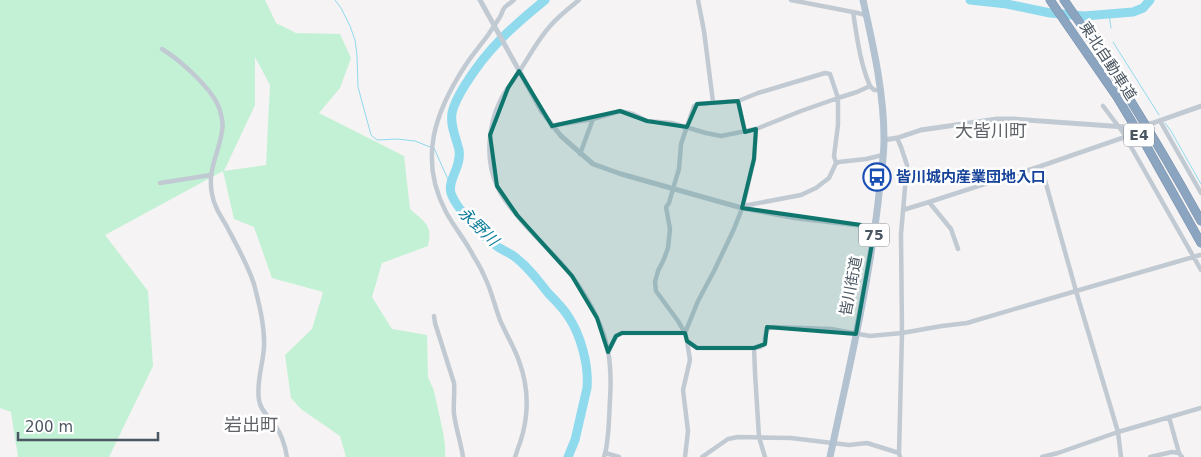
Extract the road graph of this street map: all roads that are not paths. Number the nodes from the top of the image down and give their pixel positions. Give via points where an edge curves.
1 (480, 0) edge
2 (514, 0) edge
3 (579, 0) edge
4 (698, 0) edge
5 (791, 0) edge
6 (863, 0) edge
7 (1050, 0) edge
8 (1064, 0) edge
9 (853, 12) junction
10 (866, 13) junction
11 (495, 28) junction
12 (162, 49) dead end
13 (518, 69) junction
14 (870, 86) junction
15 (880, 90) junction
16 (838, 98) junction
17 (738, 101) junction
18 (713, 102) junction
19 (1103, 106) dead end
20 (1201, 106) edge
21 (593, 119) junction
22 (1160, 121) junction
23 (1153, 123) tunnel mouth
24 (552, 126) junction
25 (687, 127) junction
26 (1119, 127) junction
27 (1125, 127) tunnel mouth
28 (756, 129) junction
29 (744, 132) junction
30 (1125, 137) junction
31 (897, 138) junction
32 (884, 140) junction
33 (580, 154) junction
34 (883, 155) junction
35 (836, 163) junction
36 (1040, 166) junction
37 (211, 175) junction
38 (160, 183) dead end
39 (673, 189) junction
40 (1201, 193) edge
41 (930, 202) junction
42 (742, 207) junction
43 (904, 210) junction
44 (1201, 221) edge
45 (875, 227) junction
46 (1201, 243) edge
47 (958, 249) dead end
48 (1197, 256) junction
49 (1201, 270) edge
50 (1076, 291) junction
51 (434, 316) dead end
52 (685, 333) junction
53 (902, 333) junction
54 (856, 334) junction
55 (687, 341) junction
56 (754, 348) junction
57 (608, 352) junction
58 (1201, 408) edge
59 (1169, 417) junction
60 (1118, 432) junction
61 (759, 437) junction
62 (833, 442) junction
63 (604, 455) edge
64 (899, 455) edge
65 (1180, 455) edge
66 (287, 457) edge
67 (463, 457) edge
68 (515, 457) edge
69 (619, 457) edge
70 (684, 457) edge
71 (702, 457) edge
72 (765, 457) edge
73 (830, 457) edge
74 (1042, 457) edge
75 (1121, 457) edge
76 (1150, 457) edge

1 - 11 street
2 - 11 street via 504,8
3 - 13 street via 550,26
4 - 18 street
5 - 9 street
6 - 10 main road, 皆川街道 / 75
7 - 46 highway, 東北自動車道 / E4 via 1117,97
8 - 44 highway, 東北自動車道 / E4 via 1127,94
9 - 10 street
9 - 14 street via 860,54
10 - 15 main road, 皆川街道 / 75
11 - 13 street
11 - 68 street via 457,78 440,111 432,142 433,171 445,211 488,285 525,382 527,408
12 - 37 street via 195,76 218,105 223,129
13 - 24 street
13 - 57 street via 500,101 492,124 489,147 493,175 516,215 572,276 597,318
14 - 15 street
14 - 16 street
15 - 32 main road, 皆川街道 / 75
16 - 17 street via 830,74 825,73
16 - 28 street
16 - 35 street
17 - 18 street
17 - 29 street
18 - 25 street via 694,106
19 - 26 street
20 - 22 street
21 - 24 street
21 - 25 street via 620,111 647,121
21 - 33 street
22 - 23 street
22 - 40 street
24 - 33 street
25 - 29 street via 721,136
25 - 39 street
26 - 27 street
26 - 30 street
26 - 31 street via 997,119 921,130
28 - 29 street
28 - 42 street via 754,159
30 - 36 street
30 - 48 street
31 - 32 street
31 - 43 street via 907,165
32 - 34 main road, 皆川街道 / 75
33 - 39 street via 593,164
34 - 35 street
34 - 45 main road, 皆川街道 / 75
35 - 42 street via 829,178 801,196
36 - 41 street
36 - 50 street
37 - 38 street
37 - 66 street via 216,208 246,262 254,284 264,345 257,389 259,403 279,431
39 - 42 street
39 - 52 street via 666,207 670,229 668,248 655,282 656,291
41 - 43 street
41 - 47 street via 951,229
42 - 45 street via 796,218
42 - 52 street
43 - 53 street via 901,234
45 - 54 main road, 皆川街道 / 75
48 - 49 street
48 - 50 street
50 - 53 street via 968,323
50 - 60 street
51 - 67 street via 454,382 454,410
52 - 55 street
52 - 57 street via 622,333 616,336
53 - 54 street
53 - 64 street
54 - 56 street via 831,329 773,327 767,329 765,344
54 - 62 main road, 皆川街道 / 75
55 - 56 street via 697,348
55 - 70 street via 690,360 682,390 688,431
56 - 61 street
57 - 63 street via 609,416
58 - 59 street
59 - 60 street
59 - 65 street
60 - 74 street
60 - 75 street
61 - 62 street
61 - 71 street via 728,439
61 - 72 street
62 - 64 street via 849,445 867,443
62 - 73 main road, 皆川街道 / 75
63 - 69 street
65 - 76 street via 1172,452

